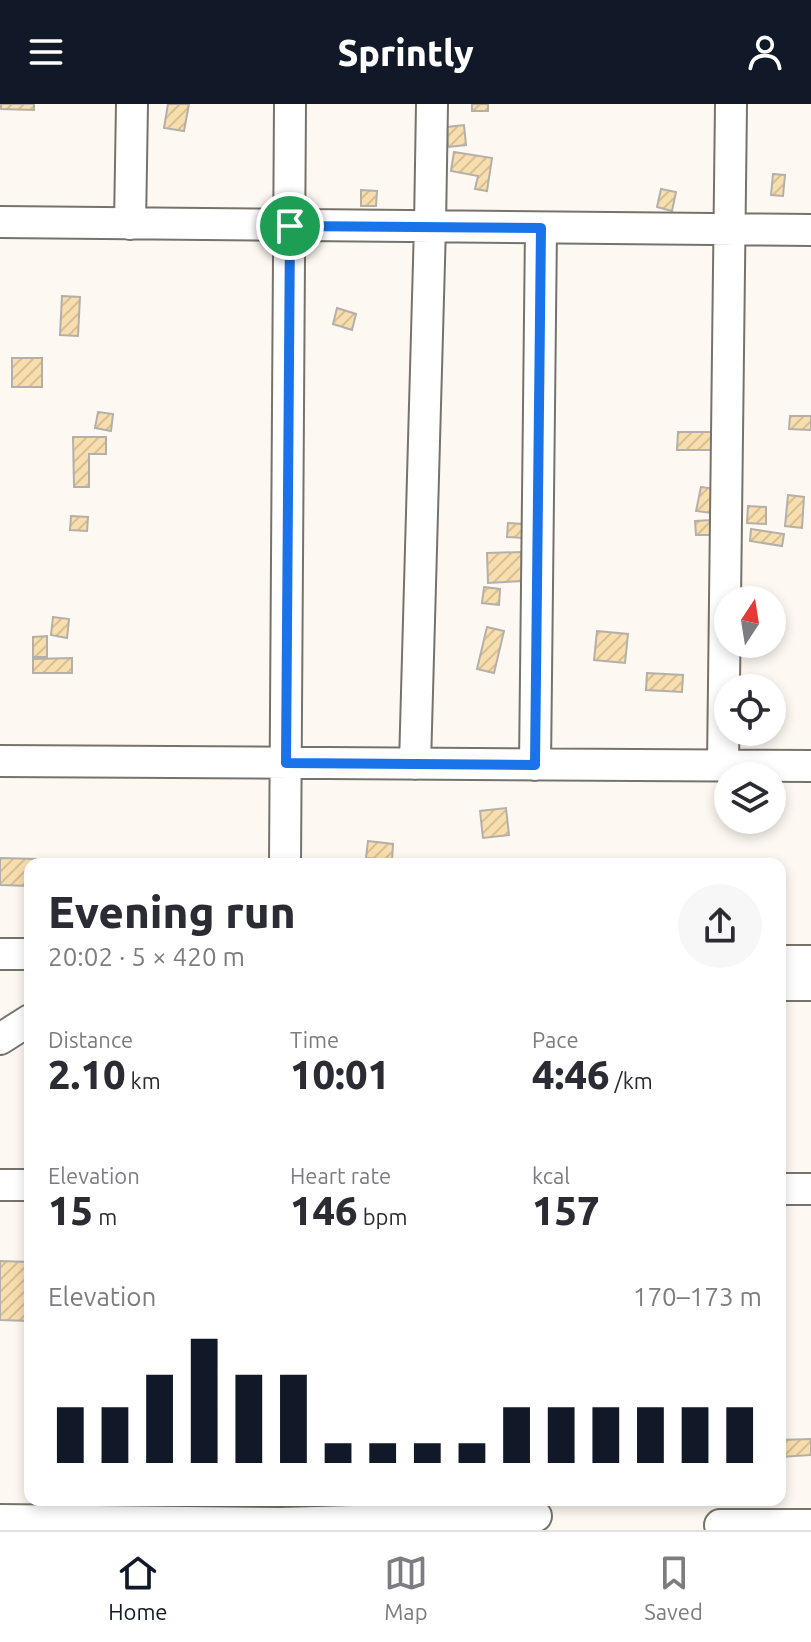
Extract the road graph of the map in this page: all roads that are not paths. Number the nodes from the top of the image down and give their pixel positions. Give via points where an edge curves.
1 (132, 104) edge
2 (290, 104) edge
3 (432, 104) edge
4 (731, 104) edge
5 (0, 222) edge
6 (130, 224) junction
7 (290, 226) junction
8 (430, 226) junction
9 (541, 228) junction
10 (730, 230) junction
11 (811, 230) edge
12 (0, 761) edge
13 (723, 762) edge
14 (286, 763) junction
15 (415, 764) junction
16 (535, 765) junction
17 (714, 766) edge
18 (786, 766) edge
19 (811, 766) edge
20 (285, 858) edge
21 (0, 954) edge
22 (24, 954) edge
23 (786, 961) edge
24 (811, 961) edge
25 (786, 985) edge
26 (811, 985) edge
27 (24, 1024) edge
28 (0, 1039) edge
29 (0, 1185) edge
30 (24, 1185) edge
31 (786, 1189) edge
32 (811, 1189) edge
33 (427, 1509) edge
34 (536, 1515) edge
35 (280, 1518) edge
36 (720, 1518) edge
37 (0, 1520) edge
38 (811, 1525) edge

1 - 6 street
2 - 7 street
3 - 8 street
4 - 10 street
5 - 6 street
6 - 7 street
7 - 8 street
7 - 14 street
8 - 9 street
8 - 15 street
9 - 10 street
9 - 16 street
10 - 11 street
10 - 13 street
12 - 14 street
14 - 15 street
14 - 20 street
15 - 16 street
16 - 17 street
18 - 19 street
21 - 22 street
23 - 24 street
25 - 26 street
27 - 28 street
29 - 30 street
31 - 32 street
33 - 34 street
33 - 35 street
35 - 37 street
36 - 38 street

